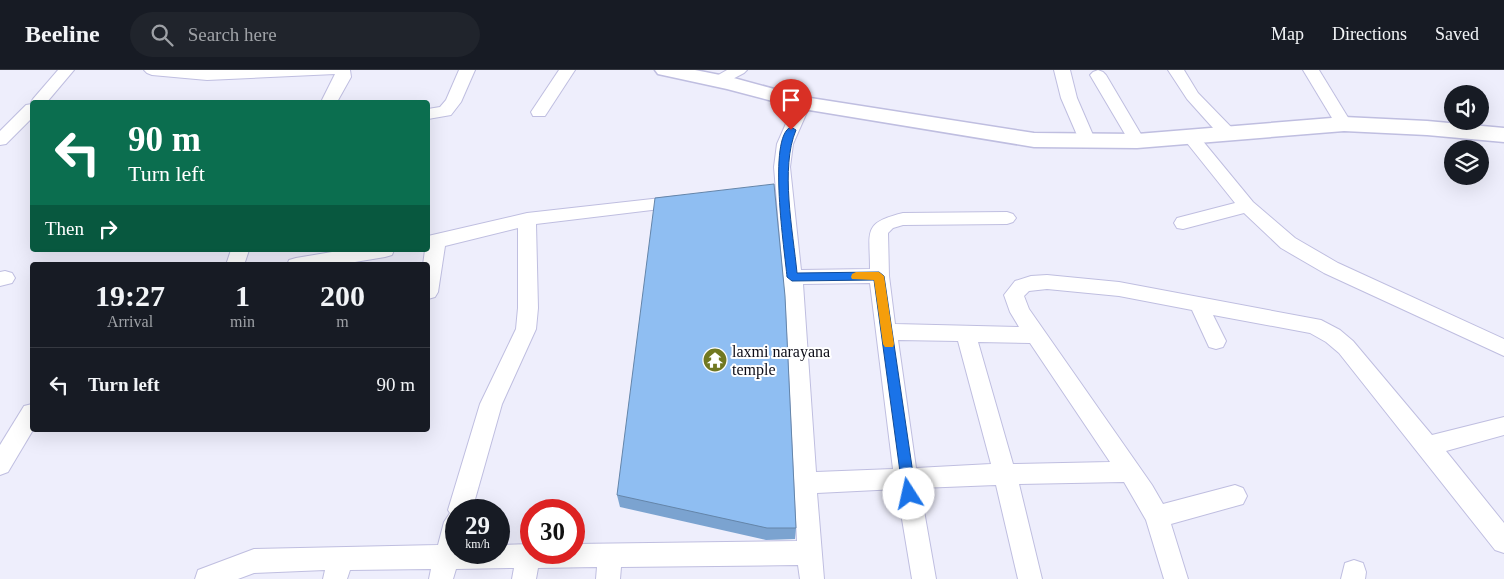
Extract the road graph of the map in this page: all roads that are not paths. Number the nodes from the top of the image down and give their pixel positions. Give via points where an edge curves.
1 (66, 70) edge
2 (152, 70) edge
3 (334, 70) edge
4 (342, 70) edge
5 (468, 70) edge
6 (567, 70) edge
7 (665, 70) edge
8 (1062, 70) edge
9 (1176, 70) edge
10 (1311, 70) edge
11 (1098, 75) dead end
12 (729, 78) edge
13 (41, 100) edge
14 (330, 100) edge
15 (799, 101) junction
16 (30, 111) edge
17 (539, 112) dead end
18 (430, 114) edge
19 (1344, 124) junction
20 (1228, 134) junction
21 (1504, 135) edge
22 (1191, 138) junction
23 (0, 140) edge
24 (1138, 141) junction
25 (1088, 142) junction
26 (694, 200) edge
27 (1247, 206) junction
28 (1006, 218) dead end
29 (528, 220) junction
30 (1183, 223) dead end
31 (432, 242) edge
32 (376, 252) edge
33 (330, 262) edge
34 (430, 267) edge
35 (879, 276) junction
36 (792, 277) junction
37 (1198, 303) junction
38 (887, 332) junction
39 (966, 334) junction
40 (1035, 335) junction
41 (1216, 341) dead end
42 (1504, 348) edge
43 (30, 416) edge
44 (1504, 426) edge
45 (1428, 446) junction
46 (0, 465) edge
47 (1129, 472) junction
48 (1005, 474) junction
49 (906, 477) junction
50 (805, 483) junction
51 (1235, 496) dead end
52 (463, 499) edge
53 (1157, 517) junction
54 (1504, 542) edge
55 (810, 553) junction
56 (610, 555) junction
57 (444, 568) edge
58 (526, 568) edge
59 (338, 569) edge
60 (229, 574) edge
61 (207, 579) edge
62 (608, 579) edge
63 (812, 579) edge
64 (924, 579) edge
65 (1030, 579) edge
66 (1176, 579) edge

1 - 13 street
2 - 3 street via 215,75
4 - 14 street via 343,78
5 - 18 street via 445,112
6 - 17 street
7 - 12 street
8 - 25 street via 1069,98
9 - 20 street via 1183,84
10 - 19 street
11 - 24 street
12 - 15 street
15 - 25 street via 1034,140
15 - 36 street via 773,191
16 - 23 street
19 - 20 street
19 - 21 street
20 - 22 street
22 - 24 street
22 - 27 street
24 - 25 street
26 - 29 street
27 - 30 street
27 - 42 street via 1288,244 1309,257
28 - 35 street via 903,219 887,223 879,231
29 - 31 street
29 - 52 street via 526,329 491,404
31 - 34 street
32 - 33 street
35 - 36 street
35 - 38 street
36 - 50 street
37 - 40 street via 1119,289 1031,283 1022,286 1014,295 1020,312
37 - 41 street
37 - 45 street via 1314,326 1333,336 1346,347
38 - 39 street
38 - 49 street
39 - 40 street
39 - 48 street
40 - 47 street
43 - 46 street
44 - 45 street
45 - 54 street
47 - 48 street
47 - 53 street
48 - 49 street
48 - 65 street
49 - 50 street
49 - 64 street
50 - 55 street
51 - 53 street
53 - 66 street
55 - 56 street
55 - 63 street
56 - 58 street
56 - 62 street
57 - 58 street
57 - 59 street
59 - 60 street via 280,558 254,562
60 - 61 street

